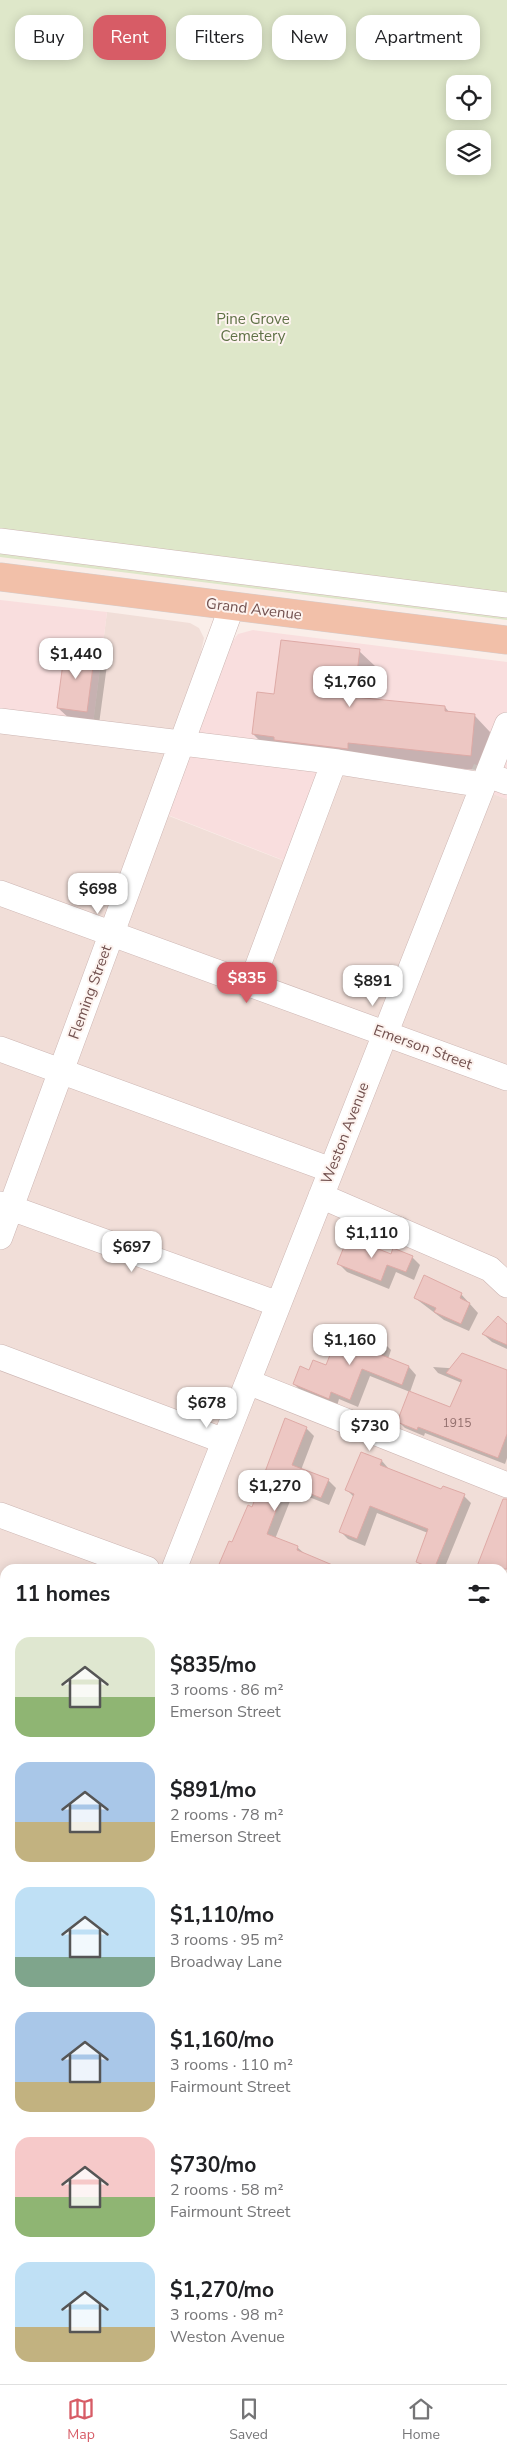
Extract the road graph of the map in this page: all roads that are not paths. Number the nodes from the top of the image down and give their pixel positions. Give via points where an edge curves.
1 (0, 541) edge
2 (0, 577) edge
3 (507, 605) edge
4 (232, 606) junction
5 (507, 640) edge
6 (0, 721) edge
7 (507, 725) edge
8 (183, 743) junction
9 (334, 762) junction
10 (493, 781) edge
11 (0, 893) edge
12 (112, 934) junction
13 (251, 984) junction
14 (385, 1033) junction
15 (0, 1049) edge
16 (61, 1071) junction
17 (507, 1078) edge
18 (331, 1170) junction
19 (320, 1196) junction
20 (5, 1206) edge
21 (0, 1237) edge
22 (507, 1285) edge
23 (278, 1304) junction
24 (0, 1357) edge
25 (248, 1382) junction
26 (224, 1441) junction
27 (507, 1485) edge
28 (0, 1515) edge
29 (133, 1564) edge
30 (176, 1564) edge

1 - 3 street
2 - 4 main road, Grand Avenue
4 - 5 main road, Grand Avenue
4 - 8 street, Fleming Street
6 - 8 street
7 - 10 street, Weston Avenue
8 - 9 street
8 - 12 street, Fleming Street
9 - 10 street
9 - 13 street
10 - 14 street, Weston Avenue
11 - 12 street, Emerson Street
12 - 13 street, Emerson Street
12 - 16 street, Fleming Street
13 - 14 street, Emerson Street
14 - 17 street, Emerson Street
14 - 18 street, Weston Avenue
15 - 16 street
16 - 18 street
16 - 20 street, Fleming Street
18 - 19 street, Weston Avenue
19 - 22 street via 490,1269
19 - 23 street, Weston Avenue
20 - 21 street, Fleming Street
20 - 23 street
23 - 25 street, Weston Avenue
24 - 26 street
25 - 26 street, Weston Avenue
25 - 27 street
26 - 30 street, Weston Avenue
28 - 29 street

